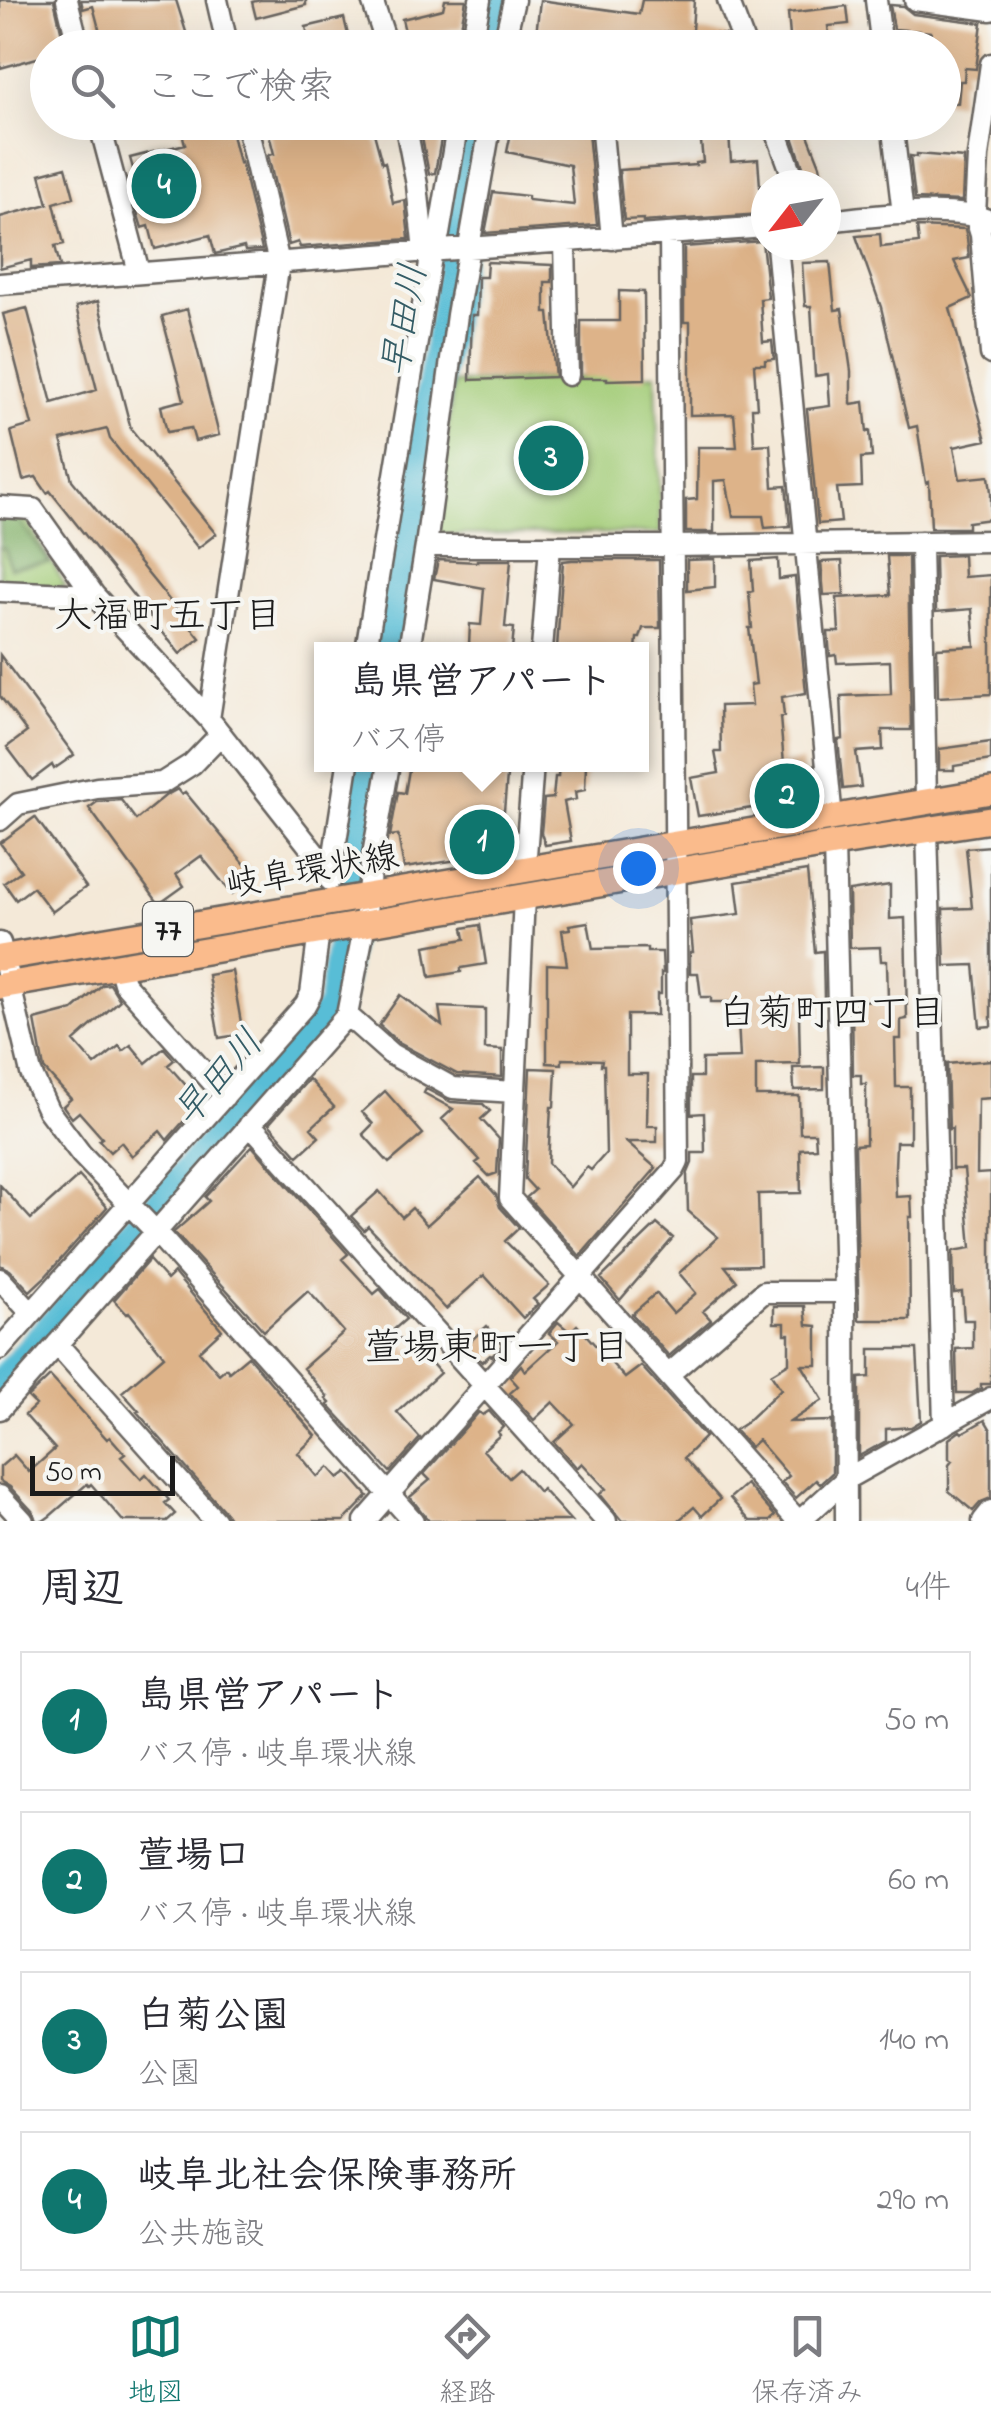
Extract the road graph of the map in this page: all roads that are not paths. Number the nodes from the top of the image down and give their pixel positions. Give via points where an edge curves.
1 (66, 0) edge
2 (217, 0) edge
3 (372, 0) edge
4 (480, 0) edge
5 (514, 0) edge
6 (728, 0) edge
7 (876, 0) edge
8 (916, 0) edge
9 (991, 10) edge
10 (74, 30) edge
11 (224, 30) edge
12 (382, 30) edge
13 (474, 30) edge
14 (507, 30) edge
15 (739, 30) edge
16 (880, 30) edge
17 (991, 64) edge
18 (104, 140) edge
19 (250, 140) edge
20 (409, 140) edge
21 (455, 140) edge
22 (485, 140) edge
23 (602, 140) edge
24 (780, 140) edge
25 (894, 140) edge
26 (791, 170) edge
27 (903, 214) junction
28 (983, 218) edge
29 (841, 220) edge
30 (751, 228) edge
31 (670, 234) junction
32 (612, 239) junction
33 (565, 242) junction
34 (447, 250) junction
35 (778, 260) edge
36 (279, 262) junction
37 (139, 272) junction
38 (0, 284) edge
39 (991, 354) edge
40 (568, 375) dead end
41 (0, 508) edge
42 (991, 541) edge
43 (921, 542) junction
44 (806, 545) junction
45 (426, 546) junction
46 (550, 546) junction
47 (673, 546) junction
48 (0, 592) edge
49 (94, 595) junction
50 (368, 642) edge
51 (409, 642) edge
52 (543, 642) edge
53 (215, 727) junction
54 (347, 772) edge
55 (387, 772) edge
56 (532, 772) edge
57 (991, 792) edge
58 (926, 802) junction
59 (0, 820) edge
60 (991, 820) edge
61 (927, 830) junction
62 (833, 832) junction
63 (676, 845) junction
64 (526, 868) junction
65 (676, 872) junction
66 (331, 874) junction
67 (365, 895) junction
68 (524, 897) junction
69 (329, 901) junction
70 (361, 924) junction
71 (323, 930) junction
72 (1, 953) edge
73 (119, 966) junction
74 (6, 985) edge
75 (346, 1015) junction
76 (514, 1092) junction
77 (224, 1096) junction
78 (250, 1124) junction
79 (131, 1207) junction
80 (153, 1229) junction
81 (580, 1276) junction
82 (0, 1278) edge
83 (844, 1292) junction
84 (31, 1313) junction
85 (57, 1344) junction
86 (0, 1349) edge
87 (668, 1375) junction
88 (484, 1387) junction
89 (991, 1398) edge
90 (0, 1410) edge
91 (944, 1424) junction
92 (846, 1479) junction
93 (389, 1494) junction
94 (0, 1496) edge
95 (991, 1511) edge
96 (22, 1521) edge
97 (215, 1521) edge
98 (365, 1521) edge
99 (413, 1521) edge
100 (606, 1521) edge
101 (799, 1521) edge
102 (846, 1521) edge
103 (983, 1521) edge

1 - 10 street
2 - 11 street
3 - 12 street
4 - 13 street
5 - 14 street
6 - 15 street
7 - 16 street
8 - 9 street
17 - 28 street via 978,156
18 - 37 street
19 - 36 street
20 - 34 street via 417,185
21 - 34 street via 439,234
22 - 34 street
23 - 32 street
24 - 26 street
25 - 27 street
27 - 28 street
27 - 29 street
28 - 39 street
30 - 31 street
31 - 32 street
31 - 47 street
32 - 33 street
33 - 34 street
33 - 40 street
34 - 36 street
34 - 45 street
34 - 50 street
35 - 44 street
36 - 37 street
36 - 53 street
37 - 38 street
41 - 49 street via 34,508
42 - 43 street
43 - 44 street
43 - 58 street
44 - 47 street
44 - 62 street
45 - 46 street
45 - 51 street
46 - 47 street
46 - 52 street
47 - 63 street
48 - 49 street
49 - 53 street
53 - 59 street via 192,764 162,783 18,804
53 - 66 street
54 - 66 street
55 - 67 street
56 - 64 street
57 - 58 main road, 岐阜環状線 / 77
58 - 62 main road, 岐阜環状線 / 77
60 - 61 main road, 岐阜環状線 / 77
61 - 62 main road, 岐阜環状線 / 77
61 - 91 street
62 - 63 main road, 岐阜環状線 / 77
62 - 65 main road, 岐阜環状線 / 77
62 - 83 street
63 - 64 main road, 岐阜環状線 / 77
63 - 65 street
64 - 67 main road, 岐阜環状線 / 77
65 - 68 main road, 岐阜環状線 / 77
65 - 81 street via 678,1162
66 - 69 street
67 - 69 main road, 岐阜環状線 / 77
67 - 70 street
68 - 70 main road, 岐阜環状線 / 77
68 - 76 street
69 - 72 main road, 岐阜環状線 / 77
70 - 71 main road, 岐阜環状線 / 77
70 - 75 street
71 - 73 main road, 岐阜環状線 / 77
71 - 77 street via 305,1005
72 - 74 street
73 - 74 main road, 岐阜環状線 / 77
73 - 77 street via 124,983
74 - 79 street via 48,1110
75 - 76 street via 391,1054 453,1088
75 - 78 street
76 - 81 street via 510,1198
77 - 79 street
78 - 80 street
78 - 88 street
79 - 80 street
79 - 84 street
80 - 85 street
80 - 93 street
81 - 87 street
81 - 88 street
82 - 84 street
83 - 87 street via 764,1292
83 - 92 street
84 - 86 street
85 - 90 street
85 - 97 street
87 - 101 street
88 - 93 street
88 - 100 street
89 - 91 street
91 - 92 street
92 - 101 street
92 - 102 street
93 - 98 street
93 - 99 street
94 - 96 street
95 - 103 street

